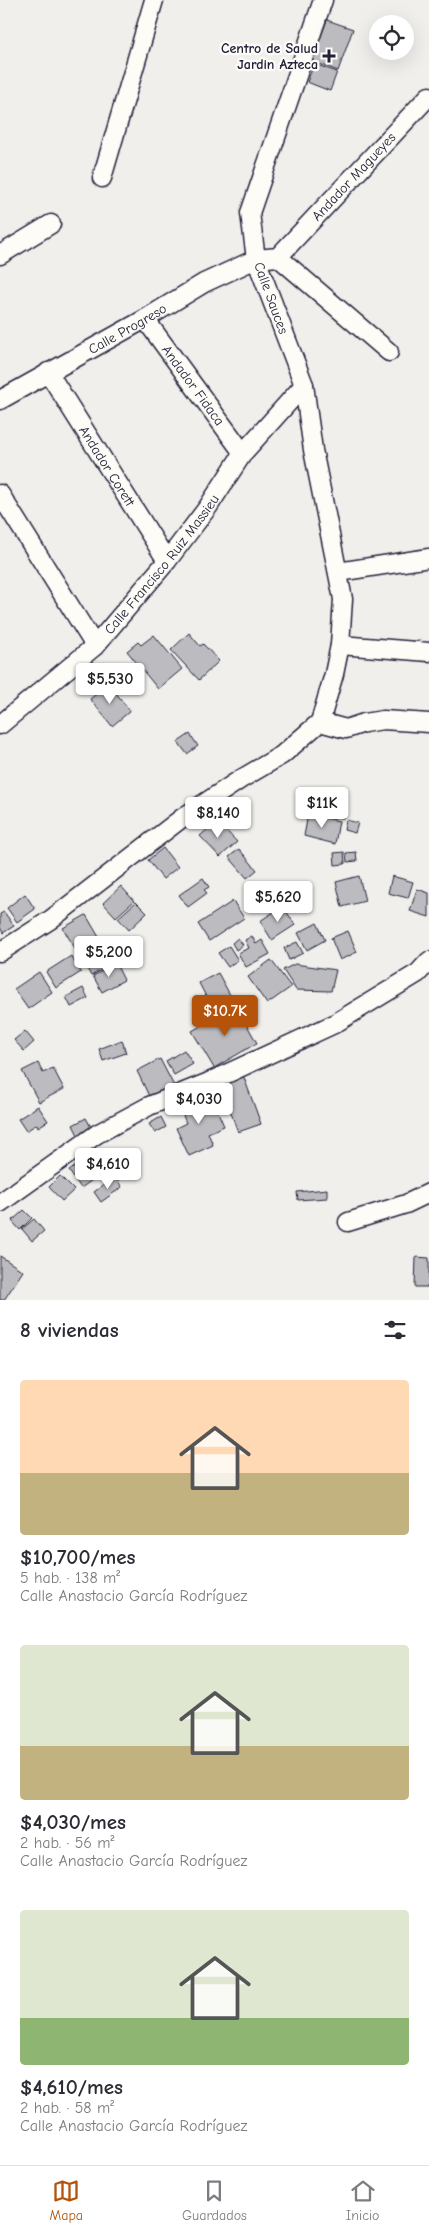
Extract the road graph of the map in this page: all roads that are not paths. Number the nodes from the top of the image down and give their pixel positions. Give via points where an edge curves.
1 (154, 0) edge
2 (323, 0) edge
3 (429, 96) edge
4 (102, 178) dead end
5 (51, 224) dead end
6 (0, 255) edge
7 (278, 257) junction
8 (256, 259) junction
9 (145, 319) junction
10 (389, 352) dead end
11 (48, 372) junction
12 (304, 385) junction
13 (0, 400) edge
14 (243, 453) junction
15 (0, 494) edge
16 (429, 558) edge
17 (167, 561) junction
18 (338, 572) junction
19 (340, 645) junction
20 (95, 646) junction
21 (429, 652) edge
22 (320, 722) junction
23 (429, 723) edge
24 (0, 725) edge
25 (0, 952) edge
26 (429, 961) edge
27 (429, 1193) edge
28 (0, 1203) edge
29 (348, 1222) dead end

1 - 4 street
2 - 8 street, Calle Sauces via 250,213
3 - 7 street, Andador Magueyes
5 - 6 street
7 - 8 street
7 - 10 street
8 - 9 street, Calle Progreso via 204,284
8 - 12 street, Calle Sauces
9 - 11 street, Calle Progreso
9 - 14 street, Andador Fidaca
11 - 13 street, Calle Progreso
11 - 17 street, Andador Corett
12 - 14 street, Calle Francisco Ruiz Massieu
12 - 18 street, Calle Sauces via 313,450
14 - 17 street, Calle Francisco Ruiz Massieu
15 - 20 street
16 - 18 street
17 - 20 street, Calle Francisco Ruiz Massieu
18 - 19 street, Calle Sauces via 343,599
19 - 21 street
19 - 22 street, Calle Sauces
20 - 24 street, Calle Francisco Ruiz Massieu
22 - 23 street via 346,729 383,720
22 - 25 street via 282,755 182,818 50,920
26 - 28 street via 418,973 334,1024 149,1106 97,1134
27 - 29 street via 406,1204

